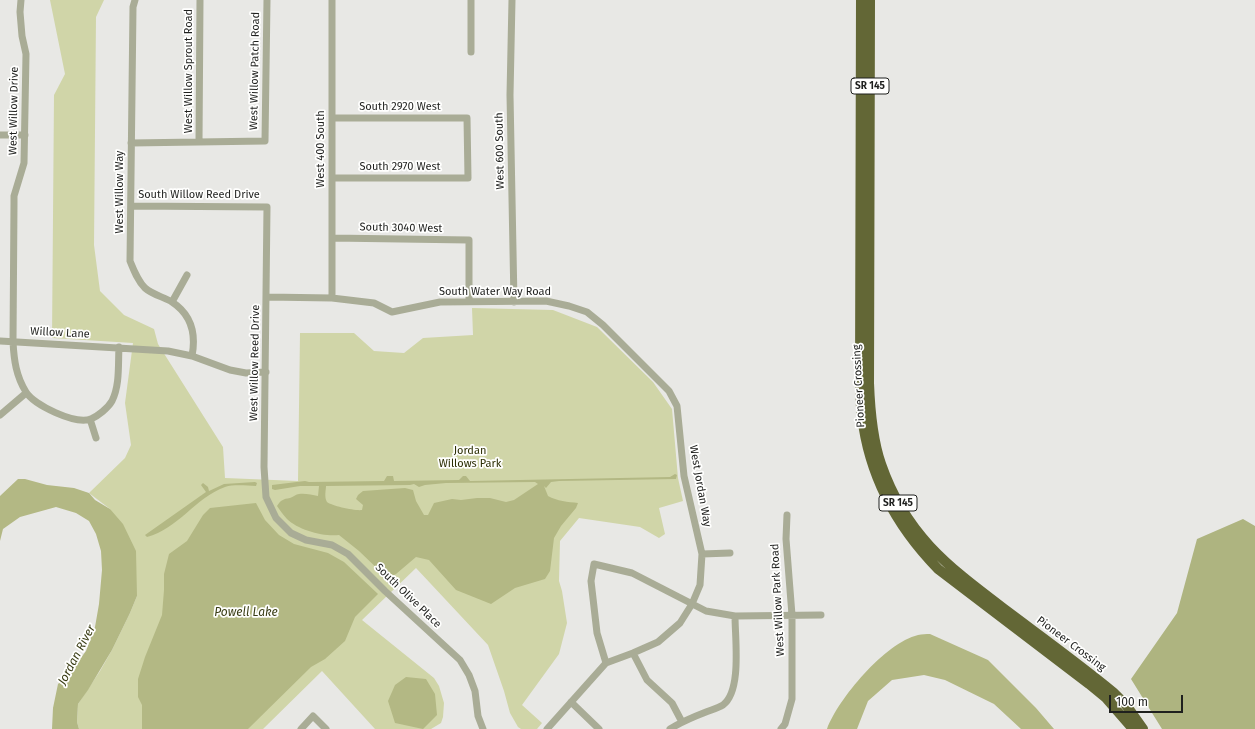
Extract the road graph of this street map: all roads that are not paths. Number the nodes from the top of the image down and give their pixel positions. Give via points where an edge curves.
1 (22, 0) edge
2 (134, 0) edge
3 (200, 0) edge
4 (267, 0) edge
5 (332, 0) edge
6 (472, 0) edge
7 (512, 0) edge
8 (861, 0) edge
9 (870, 0) edge
10 (472, 52) dead end
11 (332, 118) junction
12 (0, 135) edge
13 (25, 135) junction
14 (199, 142) junction
15 (131, 143) junction
16 (332, 178) junction
17 (468, 178) joint
18 (131, 206) junction
19 (268, 207) joint
20 (332, 238) junction
21 (187, 275) dead end
22 (267, 297) junction
23 (332, 298) junction
24 (469, 301) junction
25 (172, 302) junction
26 (514, 302) junction
27 (0, 341) edge
28 (13, 342) junction
29 (119, 347) junction
30 (192, 356) junction
31 (266, 372) junction
32 (669, 391) joint
33 (26, 393) junction
34 (0, 415) edge
35 (90, 419) junction
36 (96, 438) dead end
37 (787, 515) dead end
38 (276, 518) joint
39 (730, 553) dead end
40 (702, 554) junction
41 (692, 604) junction
42 (792, 615) junction
43 (822, 615) dead end
44 (735, 616) junction
45 (633, 653) junction
46 (606, 663) junction
47 (571, 702) junction
48 (682, 722) junction
49 (481, 728) edge
50 (301, 729) edge
51 (326, 729) edge
52 (547, 729) edge
53 (599, 729) edge
54 (670, 729) edge
55 (781, 729) edge
56 (1133, 729) edge
57 (1143, 729) edge

1 - 13 street, West Willow Drive via 20,12 26,54
2 - 15 street, West Willow Way
3 - 14 street, West Willow Sprout Road
4 - 14 street, West Willow Patch Road via 265,141
5 - 11 street, West 400 South
6 - 10 street
7 - 26 street, West 600 South via 510,95
8 - 56 highway, Pioneer Crossing / SR 145 via 861,409 872,465 897,518 922,552 938,568 1106,698
9 - 57 highway, Pioneer Crossing / SR 145 via 869,383 870,414 883,470 899,504 929,546 960,575 1113,692
11 - 16 street, West 400 South
11 - 17 street, South 2920 West via 467,118
12 - 13 street
13 - 28 street, West Willow Drive via 24,163 14,196
14 - 15 street
15 - 18 street, West Willow Way
16 - 17 street, South 2970 West
16 - 20 street, West 400 South
18 - 19 street, South Willow Reed Drive
18 - 25 street, West Willow Way via 130,262 135,274 146,288
19 - 22 street, West Willow Reed Drive
20 - 23 street, West 400 South
20 - 24 street, South 3040 West via 469,240
21 - 25 street
22 - 23 street, South Water Way Road
22 - 31 street, West Willow Reed Drive
23 - 24 street, South Water Way Road via 374,303 392,312 440,302
24 - 26 street, South Water Way Road
25 - 30 street, West Willow Way via 184,312 190,323 194,342
26 - 32 street, South Water Way Road via 546,301 587,312
27 - 28 street, Willow Lane
28 - 29 street, Willow Lane
28 - 33 street, West Willow Drive via 18,376
29 - 30 street, Willow Lane via 168,351
29 - 35 street via 118,383 111,402
30 - 31 street, Willow Lane via 230,370
31 - 38 street, West Willow Reed Drive via 266,497
32 - 40 street, West Jordan Way via 677,406 684,476
33 - 34 street
33 - 35 street via 47,409 71,418
35 - 36 street
37 - 42 street, West Willow Park Road via 786,539
38 - 49 street, South Olive Place via 291,532 306,540 332,545 348,554 460,660 475,691
39 - 40 street
40 - 41 street, West Jordan Way via 700,586
41 - 44 street via 706,611
41 - 45 street via 680,623 658,642
41 - 46 street via 632,573 594,564 591,581 597,633
42 - 43 street
42 - 44 street
42 - 55 street, West Willow Park Road via 792,699 785,724
44 - 48 street via 732,694 722,705
45 - 46 street
45 - 48 street via 647,680 672,703
46 - 47 street
47 - 52 street
47 - 53 street
48 - 54 street
50 - 51 street via 313,716

